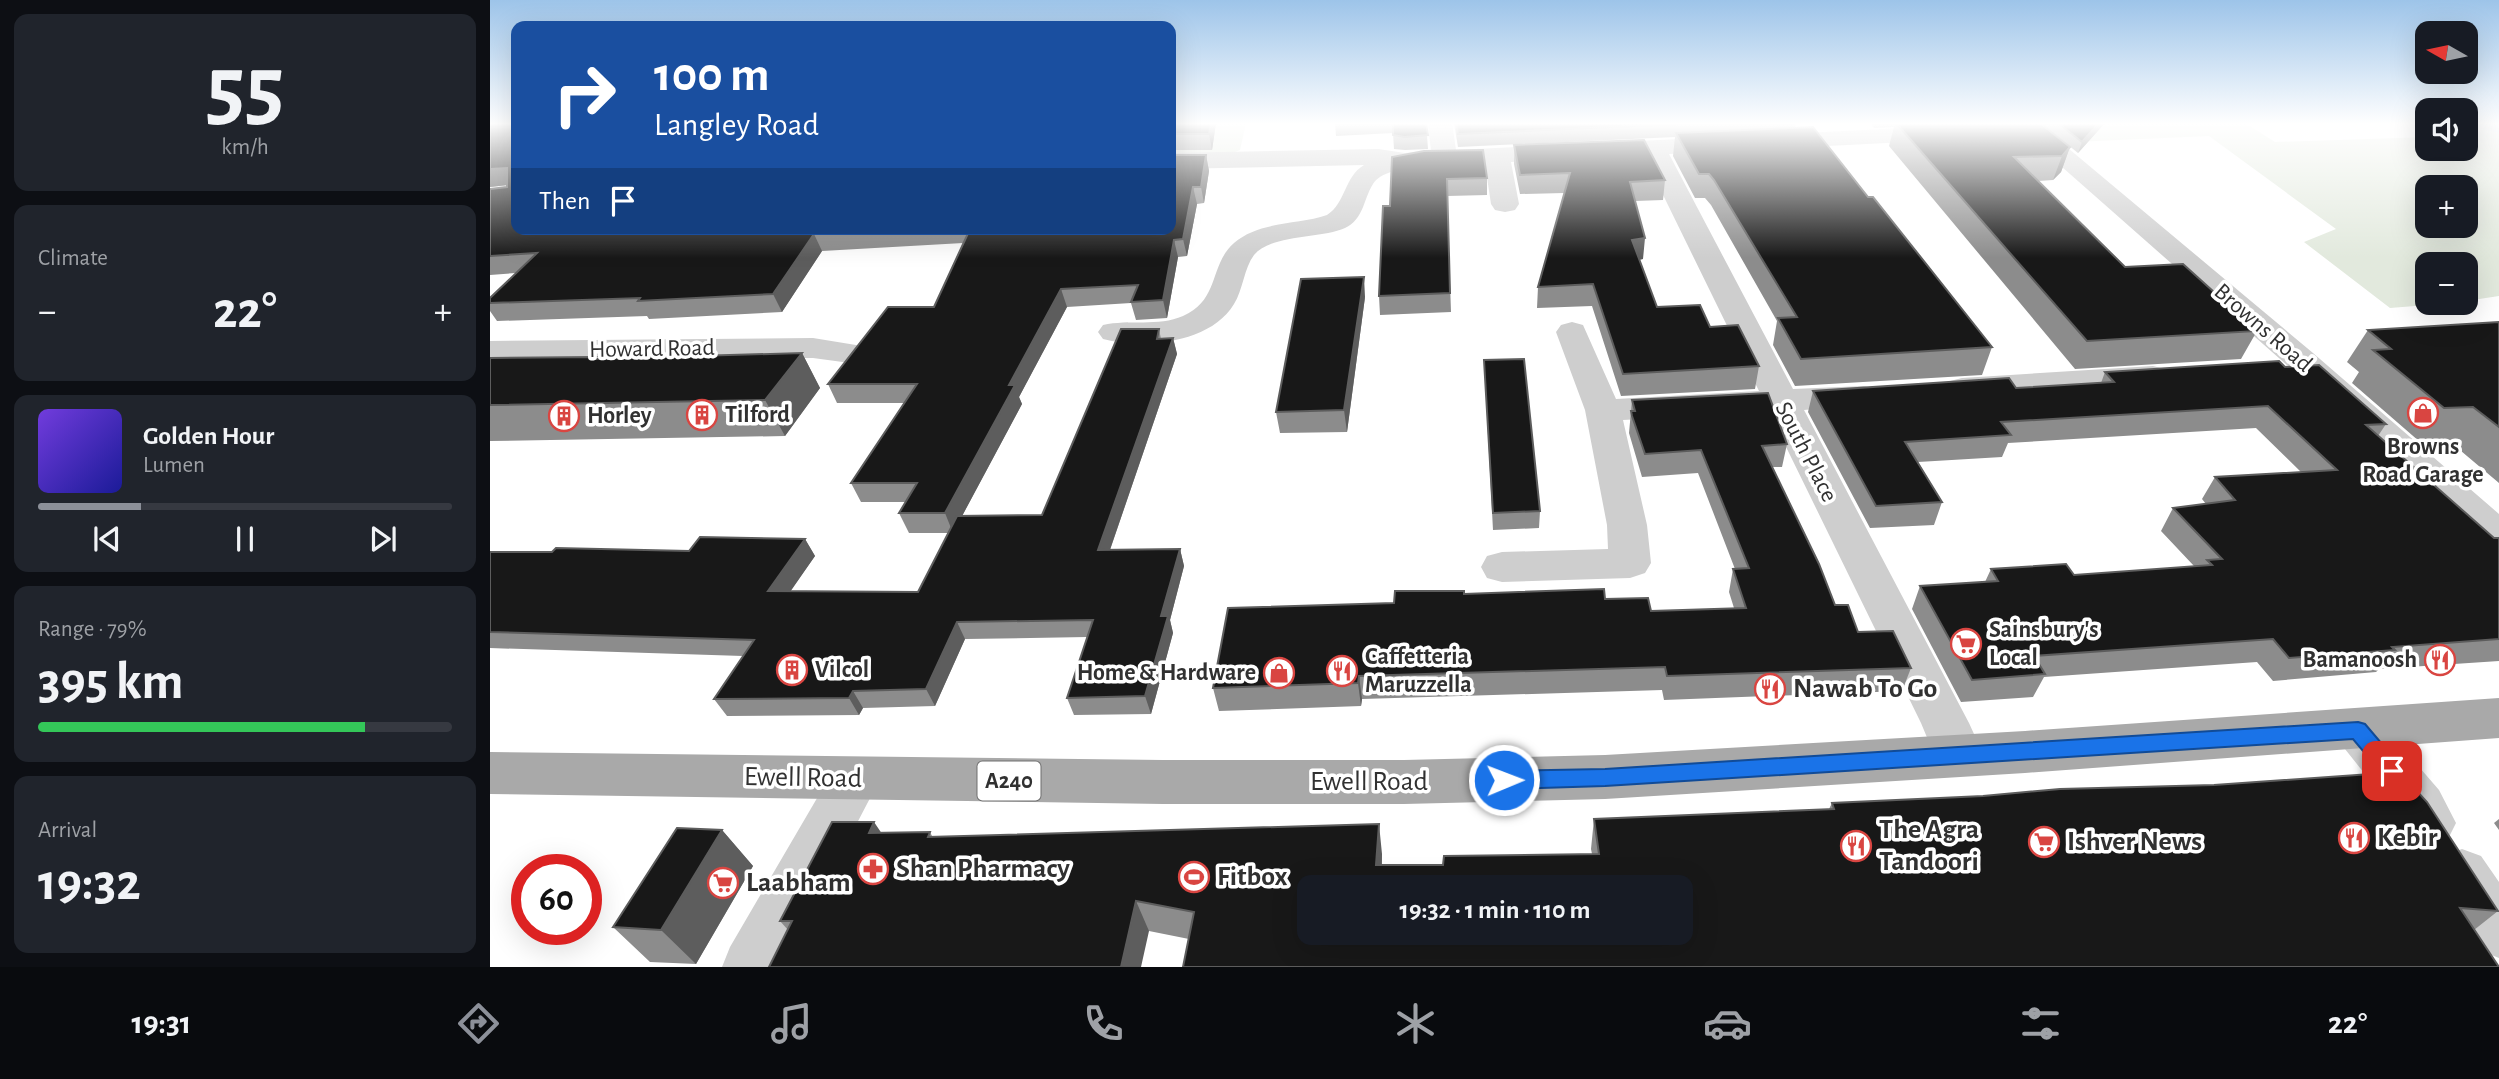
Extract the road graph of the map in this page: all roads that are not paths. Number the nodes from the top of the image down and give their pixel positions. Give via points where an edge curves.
1 (1380, 168) edge
2 (1499, 168) edge
3 (1663, 168) edge
4 (2069, 168) edge
5 (1506, 204) dead end
6 (831, 319) dead end
7 (1114, 332) dead end
8 (1572, 332) dead end
9 (813, 348) junction
10 (490, 351) edge
11 (850, 353) edge
12 (2308, 367) junction
13 (2268, 370) edge
14 (2188, 374) edge
15 (1931, 390) edge
16 (1890, 394) edge
17 (1781, 402) junction
18 (1603, 410) junction
19 (2499, 536) edge
20 (1502, 567) dead end
21 (2499, 718) edge
22 (2358, 730) junction
23 (1959, 756) junction
24 (490, 773) edge
25 (855, 779) junction
26 (2499, 931) edge
27 (751, 967) edge

1 - 7 street via 1370,171 1358,186 1352,210 1337,221 1260,238 1242,249 1222,303 1208,318 1174,330
2 - 5 street
3 - 17 street, South Place
4 - 12 street, Browns Road
6 - 9 street
8 - 18 street
9 - 10 street, Howard Road
9 - 11 street, Howard Road
12 - 13 street
12 - 19 street, Browns Road
14 - 15 street
16 - 17 street
17 - 18 street
17 - 23 street, South Place
18 - 20 street via 1627,525 1630,563
21 - 22 main road, Ewell Road / A240
22 - 23 main road, Ewell Road / A240
22 - 26 street via 2421,806
23 - 25 main road, Ewell Road / A240 via 1605,778 1404,782
24 - 25 main road, Ewell Road / A240
25 - 27 street

